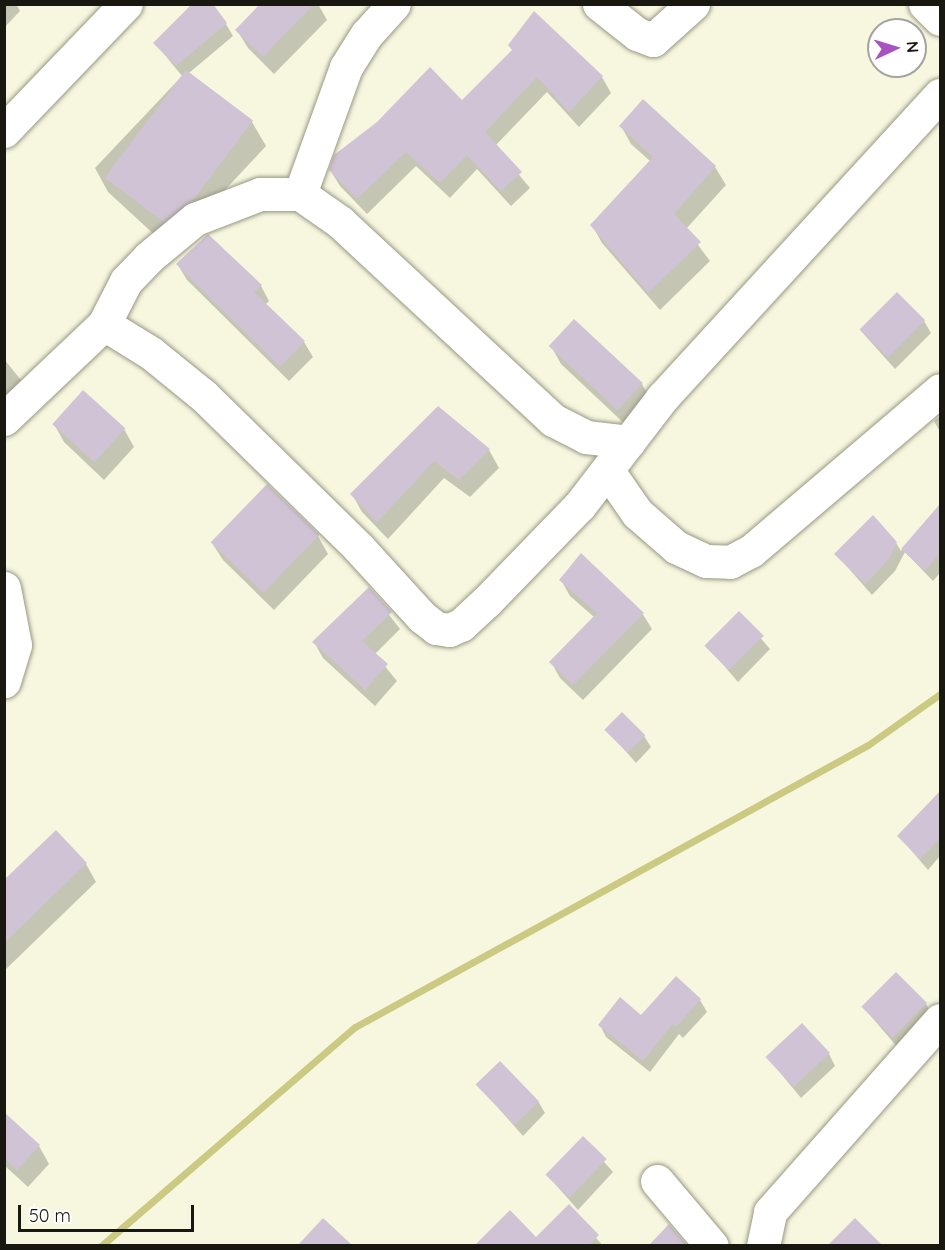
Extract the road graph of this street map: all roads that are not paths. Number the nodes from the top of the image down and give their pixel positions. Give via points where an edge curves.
1 (126, 4) edge
2 (394, 4) edge
3 (599, 4) edge
4 (693, 4) edge
5 (925, 4) edge
6 (940, 19) edge
7 (940, 95) edge
8 (4, 131) edge
9 (300, 194) junction
10 (104, 324) junction
11 (940, 390) edge
12 (4, 419) edge
13 (628, 442) junction
14 (608, 471) junction
15 (4, 588) edge
16 (4, 681) edge
17 (940, 1020) edge
18 (657, 1181) dead end
19 (712, 1245) edge
20 (763, 1245) edge

1 - 8 street
2 - 9 street via 367,34 346,67
3 - 4 street via 637,34 653,40 662,36
5 - 6 street
7 - 13 street via 731,321
9 - 10 street via 260,194 195,219 126,281
9 - 13 street via 340,222 553,420 586,437
10 - 12 street
10 - 14 street via 152,353 204,396 436,628 449,630 461,625 580,505
11 - 14 street via 751,551 730,562 706,561 676,547 637,513
13 - 14 street
15 - 16 street via 15,645
17 - 20 street via 770,1212
18 - 19 street

